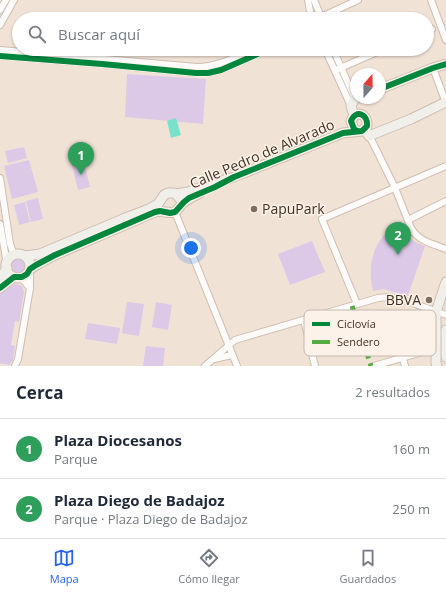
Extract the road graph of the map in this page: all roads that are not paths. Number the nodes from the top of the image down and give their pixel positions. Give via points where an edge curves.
1 (6, 0) edge
2 (14, 0) edge
3 (308, 0) edge
4 (314, 0) edge
5 (358, 0) edge
6 (431, 0) edge
7 (0, 10) edge
8 (309, 12) edge
9 (321, 12) edge
10 (335, 12) edge
11 (0, 25) edge
12 (446, 40) edge
13 (0, 50) edge
14 (12, 51) edge
15 (0, 56) edge
16 (65, 56) edge
17 (238, 56) edge
18 (253, 56) edge
19 (330, 56) edge
20 (335, 56) edge
21 (368, 56) edge
22 (446, 64) edge
23 (433, 68) junction
24 (338, 69) junction
25 (386, 87) edge
26 (350, 91) edge
27 (350, 91) edge
28 (446, 102) edge
29 (354, 104) edge
30 (355, 117) junction
31 (343, 132) junction
32 (364, 132) junction
33 (446, 166) edge
34 (234, 177) junction
35 (0, 178) edge
36 (395, 188) junction
37 (176, 194) junction
38 (161, 200) junction
39 (446, 201) edge
40 (174, 210) junction
41 (408, 220) junction
42 (0, 224) edge
43 (446, 249) edge
44 (21, 256) junction
45 (7, 266) junction
46 (29, 270) junction
47 (17, 277) junction
48 (0, 279) edge
49 (446, 282) edge
50 (0, 288) edge
51 (30, 288) junction
52 (357, 304) junction
53 (337, 310) edge
54 (431, 310) edge
55 (436, 312) junction
56 (446, 315) edge
57 (304, 320) edge
58 (446, 330) edge
59 (228, 345) junction
60 (436, 348) joint
61 (232, 355) junction
62 (313, 356) edge
63 (410, 356) edge
64 (446, 356) edge
65 (403, 358) junction
66 (18, 359) junction
67 (212, 360) junction
68 (15, 366) edge
69 (20, 366) edge
70 (205, 366) edge
71 (237, 366) edge
72 (316, 366) edge
73 (374, 366) edge
74 (405, 366) edge
75 (437, 366) edge

1 - 7 street
2 - 11 street
3 - 8 street
4 - 9 street
5 - 10 street
6 - 12 street
13 - 14 street
15 - 18 street via 196,73 221,70
16 - 17 street via 196,68 218,64
19 - 24 street
20 - 24 street
21 - 24 street
22 - 23 main road
23 - 25 main road
23 - 28 street
24 - 26 street
24 - 27 street
28 - 32 main road, Calle Pedro de Alvarado via 411,119
29 - 30 main road
30 - 31 main road, Calle Pedro de Alvarado
30 - 32 main road via 354,129
30 - 32 main road via 365,116 367,124
31 - 32 main road, Calle Pedro de Alvarado
31 - 34 main road, Calle Pedro de Alvarado
32 - 36 street via 373,143
33 - 36 street
34 - 37 main road, Calle Pedro de Alvarado
34 - 40 main road, Calle Pedro de Alvarado via 189,198
35 - 44 street via 10,244 13,252
36 - 41 street
36 - 52 street via 322,219
37 - 38 main road via 168,193
37 - 40 main road via 180,198 180,203
38 - 40 main road via 162,208
38 - 44 main road via 149,209 40,254
39 - 41 street
40 - 46 main road via 155,212 55,255
40 - 59 street
41 - 43 street via 418,237
42 - 45 street
44 - 45 main road via 10,258
44 - 46 main road via 29,262
45 - 47 main road via 9,273
45 - 48 main road
46 - 47 main road via 24,276
46 - 51 street
47 - 50 main road
47 - 51 street
49 - 55 main road
51 - 66 street
52 - 53 street
52 - 54 street via 388,297
55 - 56 street
55 - 60 main road
57 - 59 street via 235,340
58 - 64 main road
59 - 61 street
59 - 67 street
60 - 75 main road
61 - 67 street
61 - 71 street
62 - 72 street
63 - 65 street
65 - 73 street
65 - 74 street
66 - 68 street
66 - 69 street
67 - 70 street

